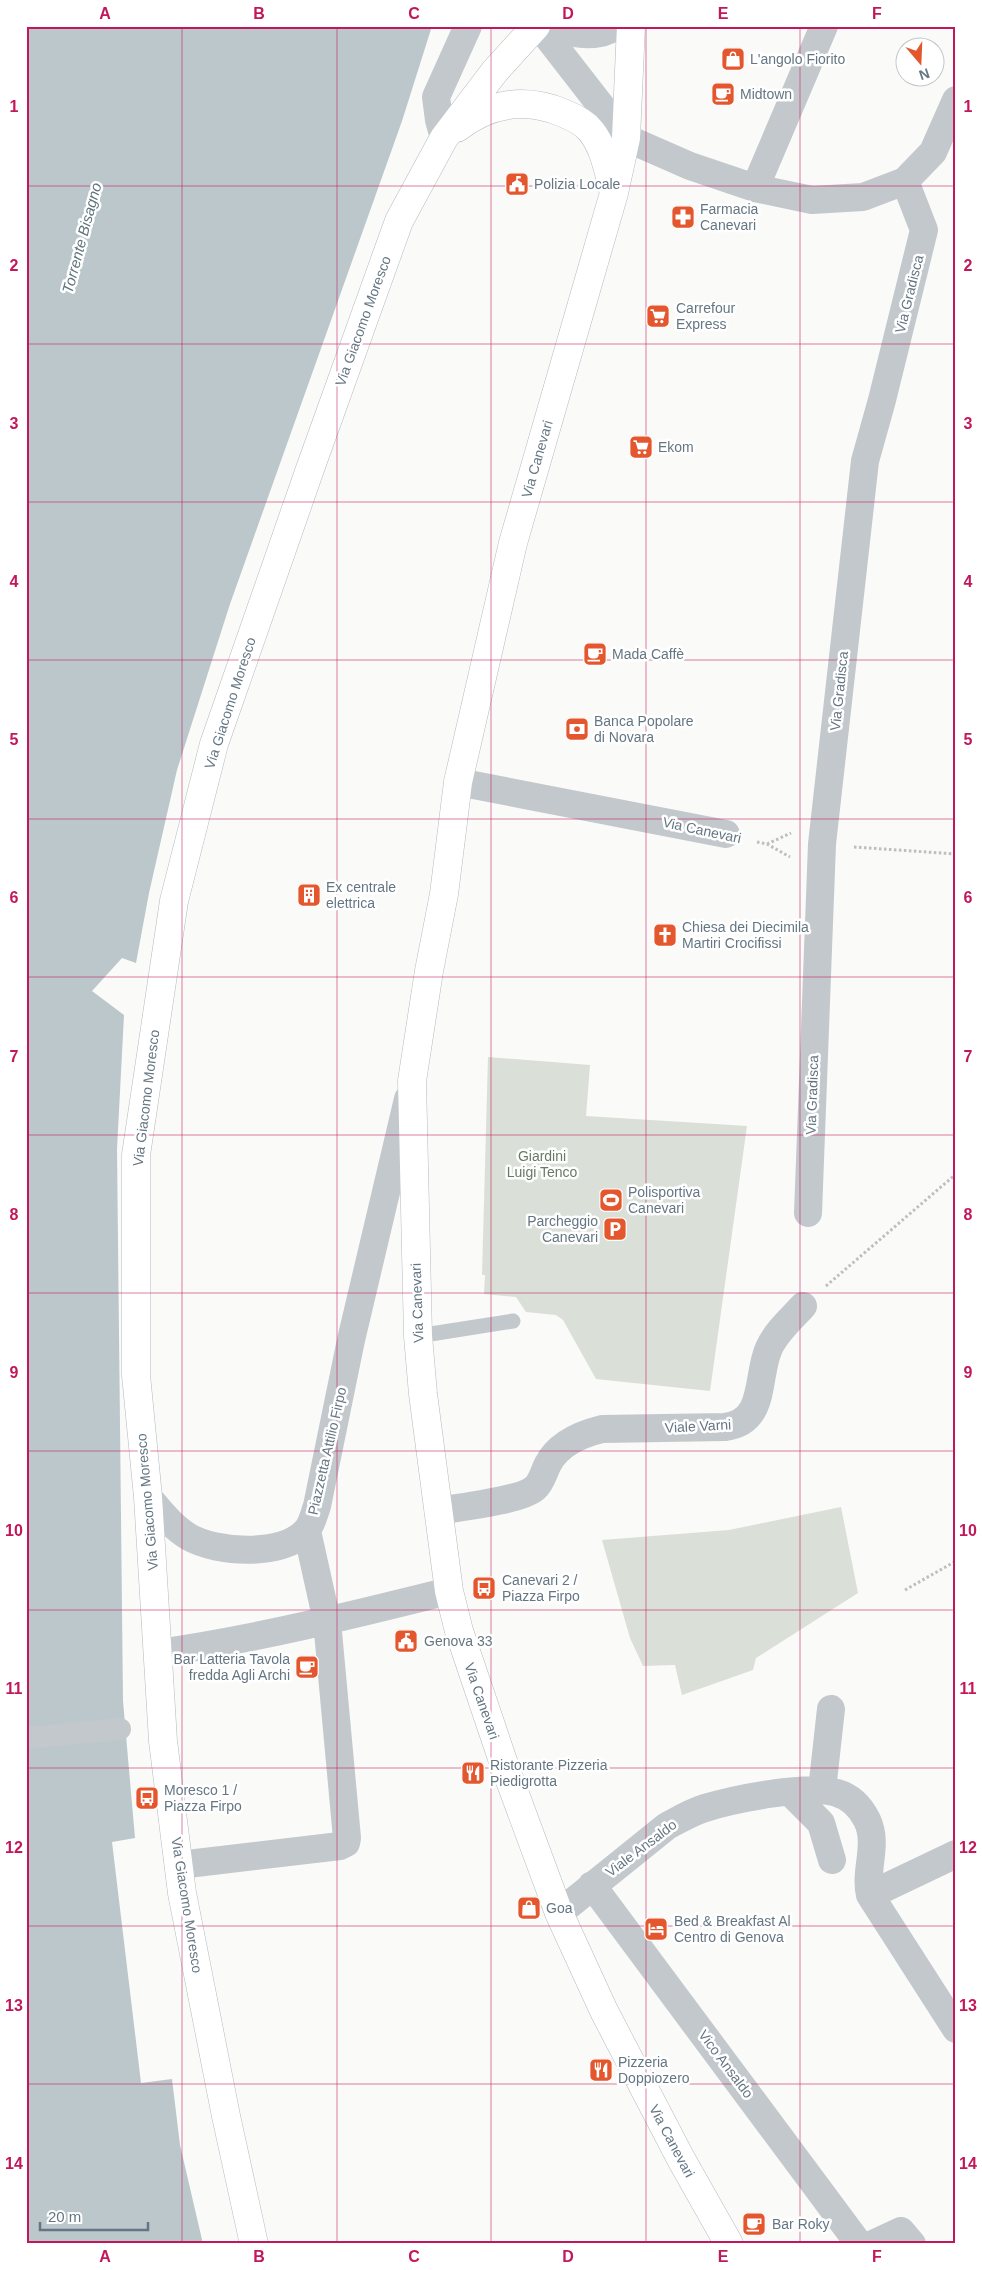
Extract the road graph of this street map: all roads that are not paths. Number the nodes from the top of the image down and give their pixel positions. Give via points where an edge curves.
1 (468, 26) edge
2 (538, 26) edge
3 (544, 26) edge
4 (616, 26) edge
5 (631, 26) edge
6 (824, 26) edge
7 (956, 100) edge
8 (591, 131) junction
9 (444, 138) junction
10 (626, 138) junction
11 (906, 181) junction
12 (756, 188) junction
13 (614, 193) junction
14 (458, 782) junction
15 (726, 834) road end
16 (412, 1081) junction
17 (808, 1213) dead end
18 (803, 1306) road end
19 (513, 1321) dead end
20 (418, 1336) junction
21 (350, 1340) joint
22 (148, 1496) junction
23 (438, 1511) junction
24 (307, 1530) junction
25 (449, 1591) junction
26 (327, 1622) junction
27 (158, 1653) junction
28 (831, 1709) dead end
29 (120, 1728) dead end
30 (26, 1738) edge
31 (822, 1790) junction
32 (790, 1792) junction
33 (956, 1854) edge
34 (832, 1860) dead end
35 (179, 1865) junction
36 (592, 1884) junction
37 (870, 1895) junction
38 (560, 1913) junction
39 (956, 2029) edge
40 (906, 2238) edge
41 (254, 2244) edge
42 (729, 2244) edge
43 (859, 2244) edge
44 (873, 2244) edge

1 - 9 street via 436,97
2 - 9 main road, Via Giacomo Moresco via 494,71
2 - 10 street
3 - 4 street via 581,34
5 - 10 main road, Via Canevari
6 - 12 street
7 - 11 street via 933,152
8 - 9 main road via 578,119 557,110 515,103 480,114
8 - 10 street
8 - 13 main road via 600,146
9 - 22 main road, Via Giacomo Moresco via 399,221 310,469 214,744 174,901 136,1155 136,1375
10 - 12 street via 690,166
10 - 13 main road, Via Canevari
11 - 12 street via 863,197 812,200
11 - 17 street, Via Gradisca via 924,230 865,460 822,844
13 - 14 main road, Via Canevari via 513,544
14 - 15 street, Via Canevari
14 - 16 main road, Via Canevari via 444,894
16 - 20 main road, Via Canevari
16 - 21 street, Via Canevari
18 - 23 street, Viale Varni via 769,1347 756,1406 739,1423 725,1427 590,1432 554,1454 539,1484 527,1493
19 - 20 lane
20 - 23 main road, Via Canevari
21 - 24 street, Piazzetta Attilio Firpo via 317,1506
22 - 24 street, Piazzetta Attilio Firpo via 175,1527 214,1547 231,1550 269,1547
22 - 27 main road, Via Giacomo Moresco
23 - 25 main road, Via Canevari
24 - 26 street
25 - 26 street
25 - 38 main road, Via Canevari via 459,1631 506,1770
26 - 27 street
26 - 35 street via 346,1843
27 - 35 main road, Via Giacomo Moresco via 163,1741
28 - 31 street
29 - 30 street
31 - 32 street, Viale Ansaldo
31 - 37 street, Viale Ansaldo via 838,1793 856,1803 868,1821 872,1845 867,1882
32 - 34 street via 821,1823
32 - 36 street, Viale Ansaldo via 725,1803 687,1815 667,1826
33 - 37 street
35 - 41 main road, Via Giacomo Moresco via 226,2116
36 - 38 street, Viale Ansaldo
36 - 43 street, Vico Ansaldo
37 - 39 street, Viale Ansaldo
38 - 42 main road, Via Canevari via 604,2011
40 - 44 street

